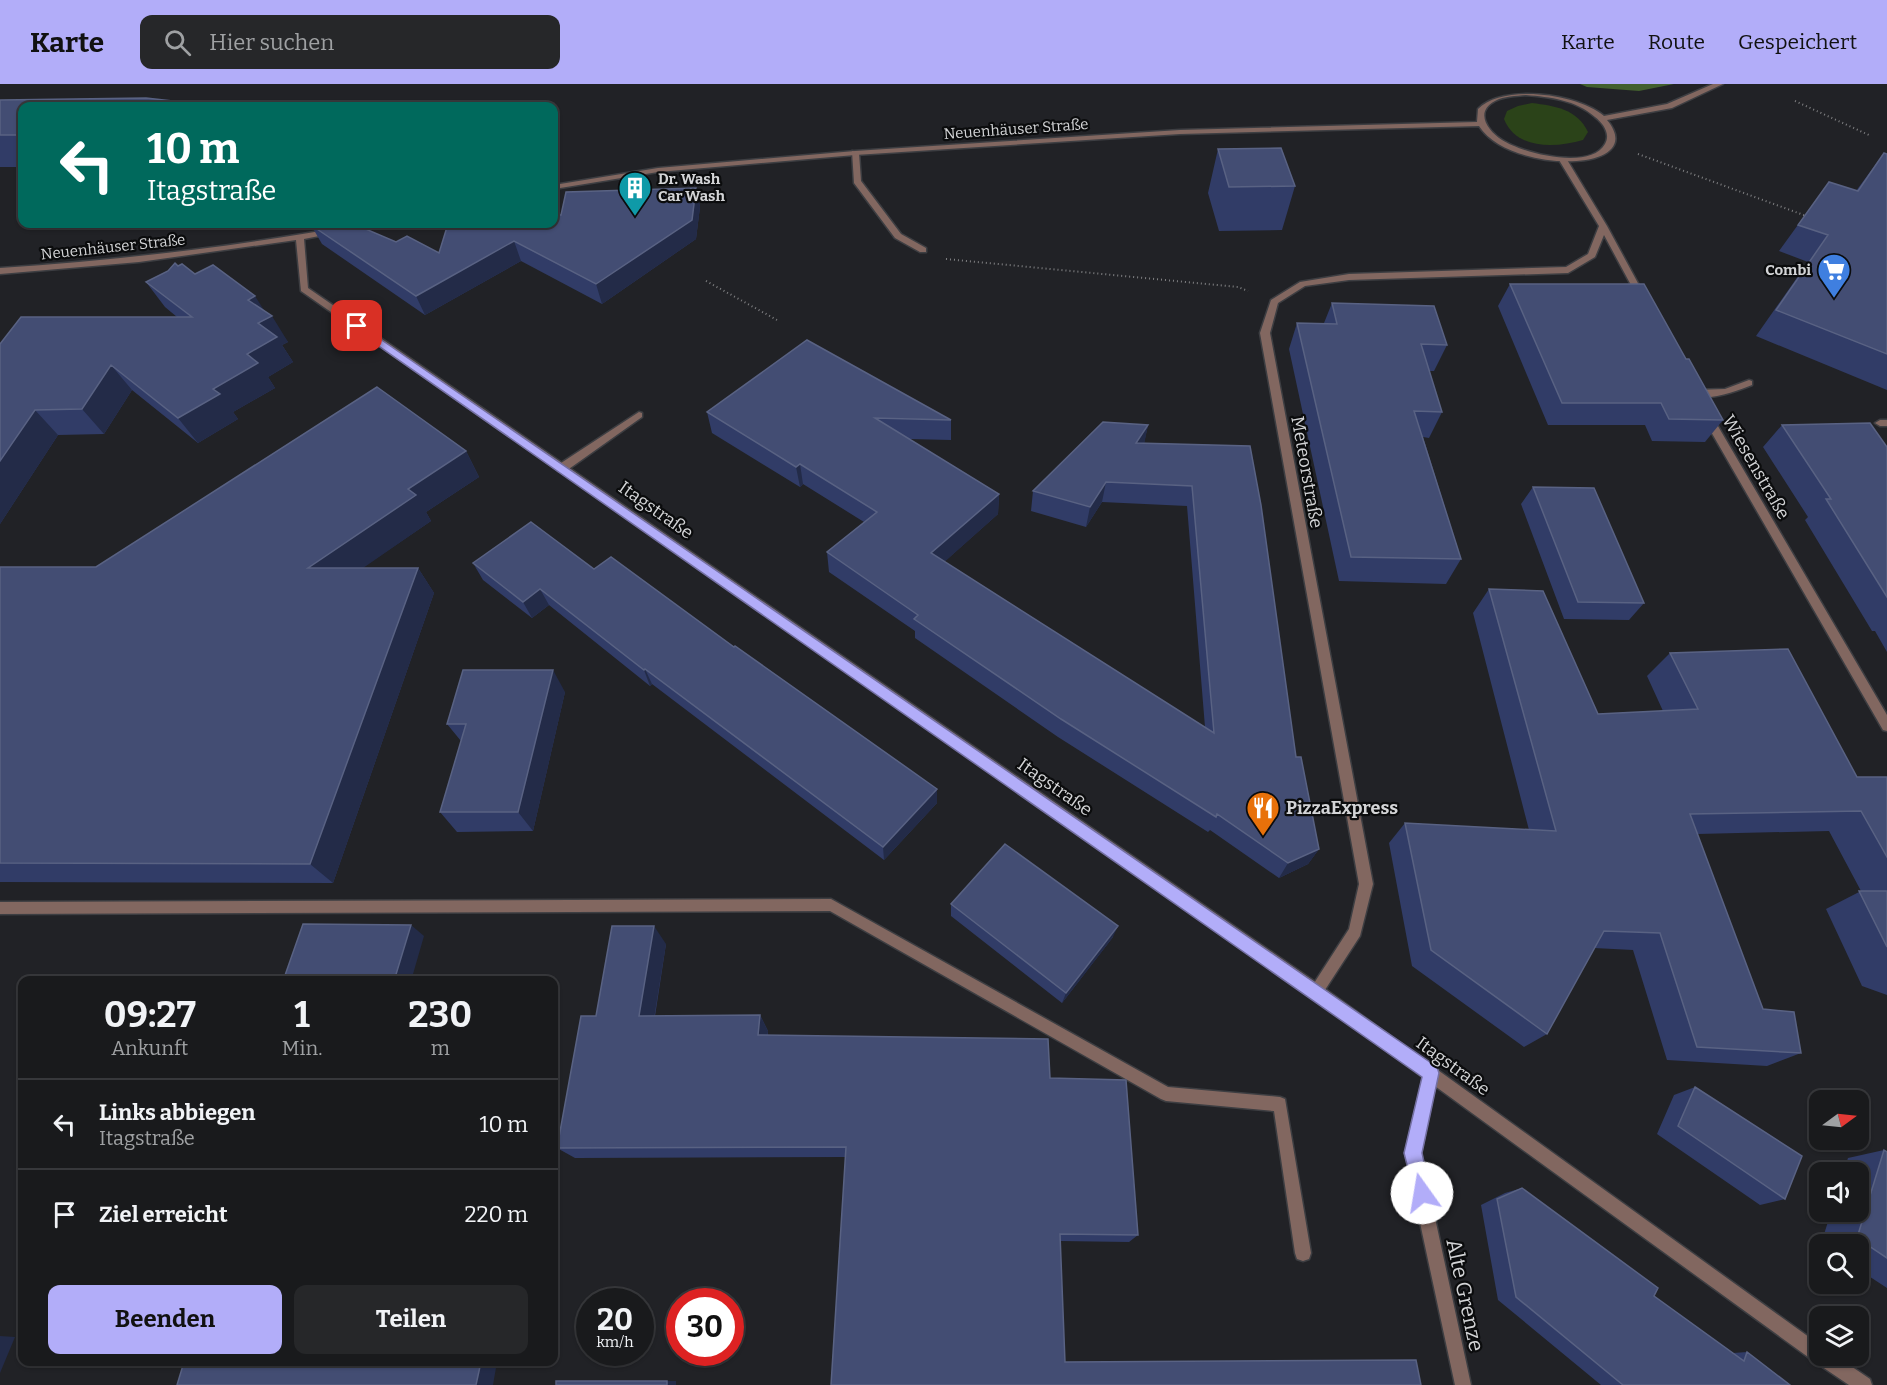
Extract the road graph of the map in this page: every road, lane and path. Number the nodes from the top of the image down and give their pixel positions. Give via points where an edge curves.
1 (1521, 84) edge
2 (1719, 84) edge
3 (1526, 93) junction
4 (1795, 101) dead end
5 (1602, 119) junction
6 (1482, 123) junction
7 (1871, 136) dead end
8 (855, 153) junction
9 (1638, 154) dead end
10 (1563, 160) junction
11 (558, 186) edge
12 (1814, 219) edge
13 (1603, 226) junction
14 (350, 228) edge
15 (300, 238) junction
16 (923, 250) joint
17 (0, 271) edge
18 (706, 281) dead end
19 (1274, 302) junction
20 (1647, 306) edge
21 (777, 320) dead end
22 (1749, 383) dead end
23 (639, 415) dead end
24 (562, 468) junction
25 (1887, 726) edge
26 (0, 908) edge
27 (1316, 991) junction
28 (1431, 1073) junction
29 (1303, 1253) dead end
30 (1809, 1347) edge
31 (1836, 1366) edge
32 (1463, 1385) edge
33 (1864, 1385) edge

1 - 3 street
2 - 5 street via 1669,106
3 - 5 street via 1569,100
3 - 6 street via 1494,98 1480,114
4 - 7 path
5 - 10 street via 1610,129 1607,148 1589,157
6 - 8 street, Neuenhäuser Straße via 1180,132
6 - 10 street via 1503,144 1521,152
8 - 11 street, Neuenhäuser Straße via 658,170
8 - 16 street via 857,181 898,236
9 - 12 path
10 - 13 street
13 - 19 street via 1592,255 1568,270 1349,277 1303,284
13 - 20 street
14 - 15 street, Neuenhäuser Straße
15 - 17 street, Neuenhäuser Straße via 104,264
15 - 24 street, Itagstraße via 304,289
16 - 19 path via 949,260 1238,287
18 - 21 path
19 - 27 street, Meteorstraße via 1265,333 1366,884 1355,931
22 - 25 street, Wiesenstraße via 1726,392 1691,388
23 - 24 street
24 - 27 street, Itagstraße
26 - 29 street via 831,905 1166,1094 1280,1104
27 - 28 street, Itagstraße
28 - 30 street, Itagstraße
28 - 32 street, Alte Grenze via 1413,1153
31 - 33 street, Itagstraße

